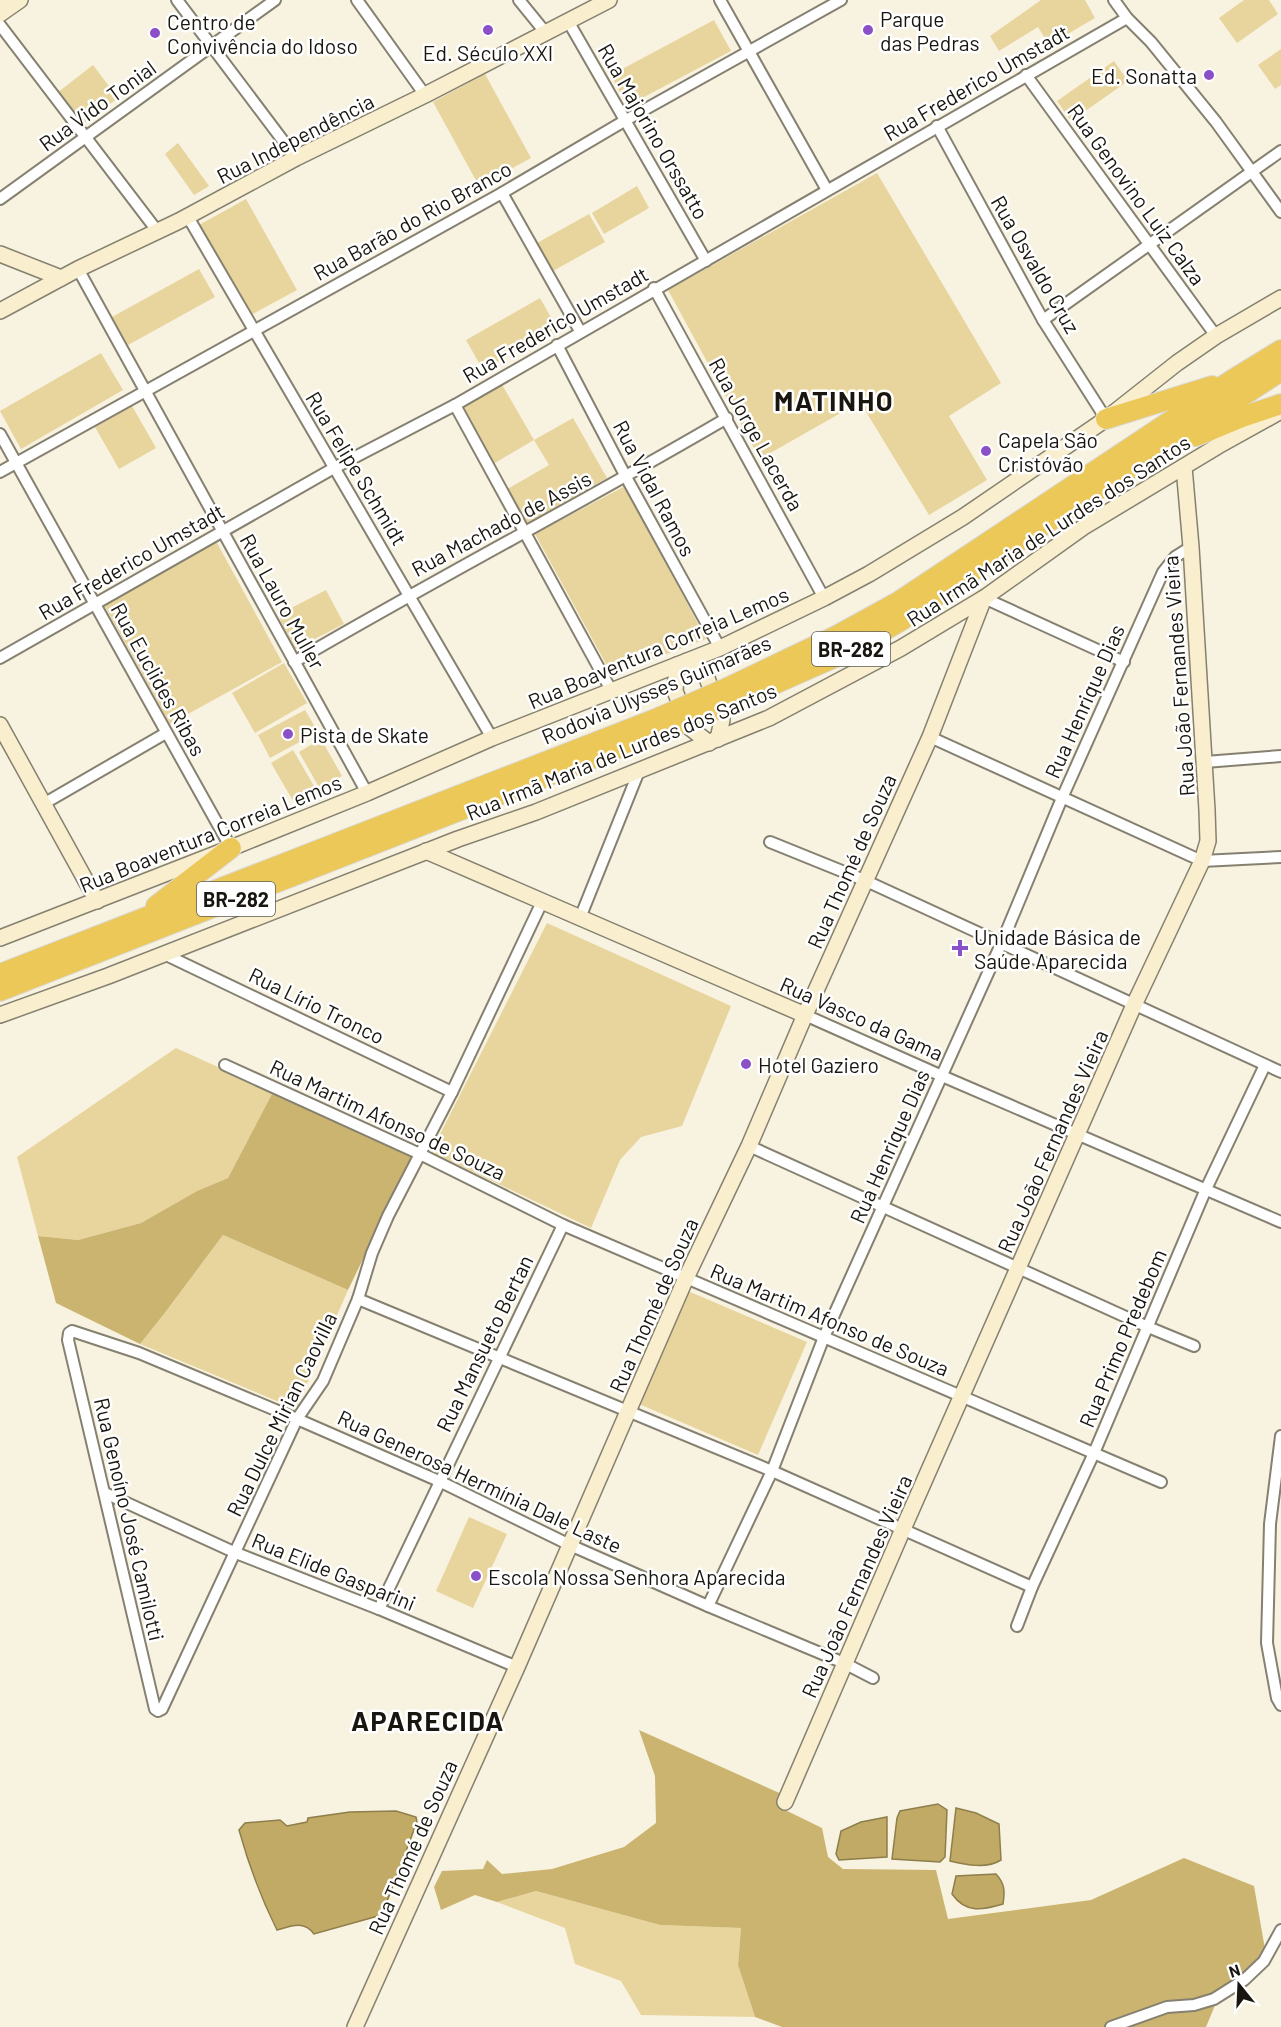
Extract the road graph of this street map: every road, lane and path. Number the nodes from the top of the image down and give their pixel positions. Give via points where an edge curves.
1 (20, 0) edge
2 (177, 0) edge
3 (275, 0) edge
4 (357, 0) edge
5 (519, 0) edge
6 (609, 0) edge
7 (720, 0) edge
8 (841, 0) edge
9 (1114, 0) edge
10 (0, 14) edge
11 (1127, 18) junction
12 (568, 21) junction
13 (0, 25) edge
14 (545, 32) junction
15 (212, 45) junction
16 (748, 51) junction
17 (1026, 75) junction
18 (425, 95) junction
19 (626, 120) junction
20 (937, 126) junction
21 (84, 137) junction
22 (1281, 151) edge
23 (296, 159) junction
24 (1251, 172) junction
25 (827, 190) junction
26 (502, 193) junction
27 (0, 199) edge
28 (1281, 212) edge
29 (188, 217) junction
30 (158, 232) junction
31 (1149, 244) junction
32 (0, 254) edge
33 (706, 261) junction
34 (78, 269) junction
35 (61, 278) junction
36 (654, 288) junction
37 (1281, 298) edge
38 (0, 311) edge
39 (1043, 320) junction
40 (253, 330) junction
41 (580, 331) junction
42 (1216, 336) junction
43 (557, 345) junction
44 (1281, 350) edge
45 (1281, 371) edge
46 (1232, 380) junction
47 (144, 392) junction
48 (1281, 404) edge
49 (455, 405) junction
50 (1281, 411) edge
51 (727, 418) junction
52 (1106, 419) junction
53 (0, 434) edge
54 (1149, 455) junction
55 (16, 463) junction
56 (1184, 467) junction
57 (334, 468) junction
58 (0, 472) edge
59 (626, 477) junction
60 (222, 531) junction
61 (525, 532) junction
62 (1191, 547) junction
63 (410, 595) junction
64 (824, 598) junction
65 (984, 598) junction
66 (94, 604) junction
67 (715, 650) junction
68 (0, 658) edge
69 (294, 662) junction
70 (1124, 662) junction
71 (682, 663) junction
72 (705, 673) junction
73 (650, 676) junction
74 (611, 690) junction
75 (675, 691) junction
76 (730, 695) junction
77 (722, 720) junction
78 (660, 724) junction
79 (689, 727) junction
80 (1, 730) edge
81 (741, 730) junction
82 (166, 733) junction
83 (930, 737) junction
84 (492, 738) junction
85 (713, 741) junction
86 (683, 753) junction
87 (1281, 756) edge
88 (1205, 762) junction
89 (639, 771) junction
90 (367, 793) junction
91 (1062, 798) junction
92 (45, 803) junction
93 (770, 842) dead end
94 (231, 848) junction
95 (426, 851) junction
96 (1281, 856) edge
97 (1202, 861) junction
98 (864, 880) junction
99 (97, 901) junction
100 (542, 902) junction
101 (580, 918) junction
102 (137, 921) junction
103 (0, 938) edge
104 (1002, 942) junction
105 (164, 954) junction
106 (0, 974) edge
107 (0, 991) edge
108 (1134, 1005) junction
109 (0, 1015) edge
110 (805, 1015) junction
111 (225, 1065) dead end
112 (1265, 1065) junction
113 (1281, 1072) edge
114 (942, 1076) junction
115 (452, 1092) junction
116 (1078, 1134) junction
117 (749, 1146) junction
118 (420, 1154) junction
119 (1206, 1189) junction
120 (882, 1208) junction
121 (1281, 1222) edge
122 (563, 1225) junction
123 (1019, 1268) junction
124 (686, 1278) junction
125 (358, 1299) junction
126 (1148, 1327) junction
127 (69, 1334) joint
128 (824, 1337) junction
129 (1194, 1346) dead end
130 (501, 1357) junction
131 (962, 1397) junction
132 (628, 1413) junction
133 (297, 1419) junction
134 (1281, 1436) edge
135 (1094, 1453) junction
136 (771, 1471) junction
137 (440, 1481) junction
138 (1161, 1482) dead end
139 (105, 1493) junction
140 (903, 1528) junction
141 (570, 1545) junction
142 (236, 1553) junction
143 (1032, 1587) junction
144 (708, 1606) junction
145 (379, 1609) junction
146 (1017, 1626) dead end
147 (844, 1664) junction
148 (516, 1667) junction
149 (873, 1678) dead end
150 (1281, 1705) edge
151 (158, 1711) joint
152 (785, 1802) dead end
153 (1281, 1930) edge
154 (355, 2027) edge
155 (1112, 2027) edge

1 - 10 street
2 - 15 street
3 - 15 street, Rua Vido Tonial
4 - 18 street
5 - 14 street
6 - 12 street, Rua Independência
7 - 16 street
8 - 16 street, Rua Barão do Rio Branco
9 - 11 street
11 - 17 street, Rua Frederico Umstadt
11 - 24 street via 1216,122
12 - 14 street, Rua Independência
12 - 19 street, Rua Majorino Orssatto
13 - 21 street
14 - 18 street, Rua Independência
15 - 21 street, Rua Vido Tonial
15 - 23 street
16 - 19 street, Rua Barão do Rio Branco
16 - 25 street
17 - 20 street, Rua Frederico Umstadt
17 - 31 street, Rua Genovino Luiz Calza
18 - 23 street, Rua Independência
19 - 26 street, Rua Barão do Rio Branco
19 - 33 street, Rua Majorino Orssatto
20 - 25 street, Rua Frederico Umstadt
20 - 39 street, Rua Osvaldo Cruz
21 - 27 street, Rua Vido Tonial
21 - 30 street
22 - 24 street
23 - 29 street, Rua Independência
24 - 28 street
24 - 31 street
25 - 33 street, Rua Frederico Umstadt
26 - 40 street, Rua Barão do Rio Branco
26 - 41 street
29 - 30 street, Rua Independência
29 - 40 street, Rua Felipe Schmidt
30 - 34 street, Rua Independência
31 - 39 street
31 - 42 street, Rua Genovino Luiz Calza
32 - 35 street
33 - 36 street, Rua Frederico Umstadt
34 - 35 street, Rua Independência
34 - 47 street, Rua Lauro Muller
35 - 38 street, Rua Independência
36 - 41 street, Rua Frederico Umstadt
36 - 51 street, Rua Jorge Lacerda
37 - 42 street, Rua Boaventura Correia Lemos
39 - 52 street, Rua Osvaldo Cruz
40 - 47 street, Rua Barão do Rio Branco
40 - 57 street, Rua Felipe Schmidt
41 - 43 street, Rua Frederico Umstadt
42 - 52 street, Rua Boaventura Correia Lemos
43 - 49 street, Rua Frederico Umstadt
43 - 59 street, Rua Vidal Ramos
44 - 46 highway, Rodovia Ulysses Guimarães / BR-282
45 - 54 highway, Rodovia Ulysses Guimarães / BR-282
46 - 52 highway
46 - 76 highway, Rodovia Ulysses Guimarães / BR-282 via 898,602
47 - 55 street, Rua Barão do Rio Branco
47 - 60 street, Rua Lauro Muller
48 - 54 highway
49 - 57 street, Rua Frederico Umstadt
49 - 61 street
50 - 56 street, Rua Irmã Maria de Lurdes dos Santos
51 - 59 street, Rua Machado de Assis
51 - 64 street, Rua Jorge Lacerda
52 - 64 street, Rua Boaventura Correia Lemos via 963,517
53 - 55 street, Rua Euclides Ribas
54 - 76 highway, Rodovia Ulysses Guimarães / BR-282 via 902,620 849,651
55 - 58 street, Rua Barão do Rio Branco
55 - 66 street, Rua Euclides Ribas
56 - 62 street, Rua João Fernandes Vieira
56 - 65 street, Rua Irmã Maria de Lurdes dos Santos via 1085,526
57 - 60 street, Rua Frederico Umstadt
57 - 63 street, Rua Felipe Schmidt
59 - 61 street, Rua Machado de Assis
59 - 67 street, Rua Vidal Ramos
60 - 66 street, Rua Frederico Umstadt
60 - 69 street, Rua Lauro Muller
61 - 63 street, Rua Machado de Assis
61 - 74 street
62 - 70 street, Rua Henrique Dias via 1175,557 1163,572
62 - 88 street, Rua João Fernandes Vieira
63 - 69 street, Rua Machado de Assis
63 - 84 street, Rua Felipe Schmidt
64 - 67 street, Rua Boaventura Correia Lemos
65 - 70 street
65 - 81 street, Rua Irmã Maria de Lurdes dos Santos via 901,648
65 - 83 street, Rua Thomé de Souza
66 - 68 street, Rua Frederico Umstadt
66 - 82 street, Rua Euclides Ribas
67 - 71 street, Rua Boaventura Correia Lemos
67 - 72 street
69 - 90 street, Rua Lauro Muller
70 - 91 street, Rua Henrique Dias
71 - 72 street
71 - 73 street, Rua Boaventura Correia Lemos
71 - 75 street
72 - 77 street
73 - 74 street, Rua Boaventura Correia Lemos
73 - 75 street
74 - 84 street, Rua Boaventura Correia Lemos
75 - 79 street
76 - 78 highway, Rodovia Ulysses Guimarães / BR-282, bridge
77 - 81 street
77 - 85 street
78 - 102 highway, Rodovia Ulysses Guimarães / BR-282
78 - 107 highway, Rodovia Ulysses Guimarães / BR-282
79 - 85 street
79 - 86 street
80 - 92 street
81 - 85 street, Rua Irmã Maria de Lurdes dos Santos
82 - 92 street
82 - 94 street, Rua Euclides Ribas
83 - 91 street
83 - 98 street, Rua Thomé de Souza
84 - 90 street, Rua Boaventura Correia Lemos
85 - 86 street, Rua Irmã Maria de Lurdes dos Santos
86 - 89 street, Rua Irmã Maria de Lurdes dos Santos
87 - 88 street
88 - 97 street, Rua João Fernandes Vieira via 1208,841
89 - 95 street, Rua Irmã Maria de Lurdes dos Santos
89 - 101 street
90 - 94 street, Rua Boaventura Correia Lemos
91 - 97 street
91 - 104 street, Rua Henrique Dias
92 - 99 street
93 - 98 street
94 - 99 street, Rua Boaventura Correia Lemos
94 - 102 highway
95 - 100 street, Rua Vasco da Gama
95 - 105 street, Rua Irmã Maria de Lurdes dos Santos
96 - 97 street
97 - 108 street, Rua João Fernandes Vieira
98 - 104 street
98 - 110 street, Rua Thomé de Souza
99 - 103 street, Rua Boaventura Correia Lemos
100 - 101 street, Rua Vasco da Gama
100 - 115 street, Rua Dulce Mirian Caovilla
101 - 110 street, Rua Vasco da Gama
102 - 106 highway, Rodovia Ulysses Guimarães / BR-282
104 - 108 street
104 - 114 street, Rua Henrique Dias
105 - 109 street, Rua Irmã Maria de Lurdes dos Santos
105 - 115 street, Rua Lírio Tronco
108 - 112 street
108 - 116 street, Rua João Fernandes Vieira
110 - 114 street, Rua Vasco da Gama
110 - 117 street, Rua Thomé de Souza
111 - 118 street, Rua Martim Afonso de Souza
112 - 113 street
112 - 119 street, Rua Primo Predebom
114 - 116 street, Rua Vasco da Gama
114 - 120 street, Rua Henrique Dias
115 - 118 street, Rua Dulce Mirian Caovilla
116 - 119 street, Rua Vasco da Gama
116 - 123 street, Rua João Fernandes Vieira
117 - 120 street
117 - 124 street, Rua Thomé de Souza
118 - 122 street, Rua Martim Afonso de Souza
118 - 125 street, Rua Dulce Mirian Caovilla via 380,1234
119 - 121 street, Rua Vasco da Gama
119 - 126 street, Rua Primo Predebom
120 - 123 street
120 - 128 street, Rua Henrique Dias
122 - 124 street, Rua Martim Afonso de Souza
122 - 130 street, Rua Mansueto Bertan
123 - 126 street
123 - 131 street, Rua João Fernandes Vieira
124 - 128 street, Rua Martim Afonso de Souza
124 - 132 street, Rua Thomé de Souza
125 - 130 street
125 - 133 street, Rua Dulce Mirian Caovilla via 323,1381
126 - 129 street
126 - 135 street, Rua Primo Predebom
127 - 133 street, Rua Generosa Hermínia Dale Laste via 75,1330 139,1353
127 - 139 street, Rua Genoíno José Camilotti
128 - 131 street, Rua Martim Afonso de Souza
128 - 136 street, Rua Henrique Dias
130 - 132 street
130 - 137 street, Rua Mansueto Bertan
131 - 135 street, Rua Martim Afonso de Souza
131 - 140 street, Rua João Fernandes Vieira
132 - 136 street
132 - 141 street, Rua Thomé de Souza
133 - 137 street, Rua Generosa Hermínia Dale Laste
133 - 142 street, Rua Dulce Mirian Caovilla
134 - 150 street via 1270,1524 1267,1643
135 - 138 street, Rua Martim Afonso de Souza
135 - 143 street, Rua Primo Predebom
136 - 140 street
136 - 144 street, Rua Henrique Dias
137 - 141 street, Rua Generosa Hermínia Dale Laste
137 - 145 street, Rua Mansueto Bertan
139 - 142 street, Rua Elide Gasparini
139 - 151 street, Rua Genoíno José Camilotti
140 - 143 street
140 - 147 street, Rua João Fernandes Vieira
141 - 144 street, Rua Generosa Hermínia Dale Laste
141 - 148 street, Rua Thomé de Souza
142 - 145 street, Rua Elide Gasparini
142 - 151 street, Rua Dulce Mirian Caovilla
143 - 146 street, Rua Primo Predebom
144 - 147 street, Rua Generosa Hermínia Dale Laste
145 - 148 street, Rua Elide Gasparini
147 - 149 street, Rua Generosa Hermínia Dale Laste
147 - 152 street, Rua João Fernandes Vieira
148 - 154 street, Rua Thomé de Souza
153 - 155 street via 1264,1961 1244,1980 1214,1999 1167,2007

